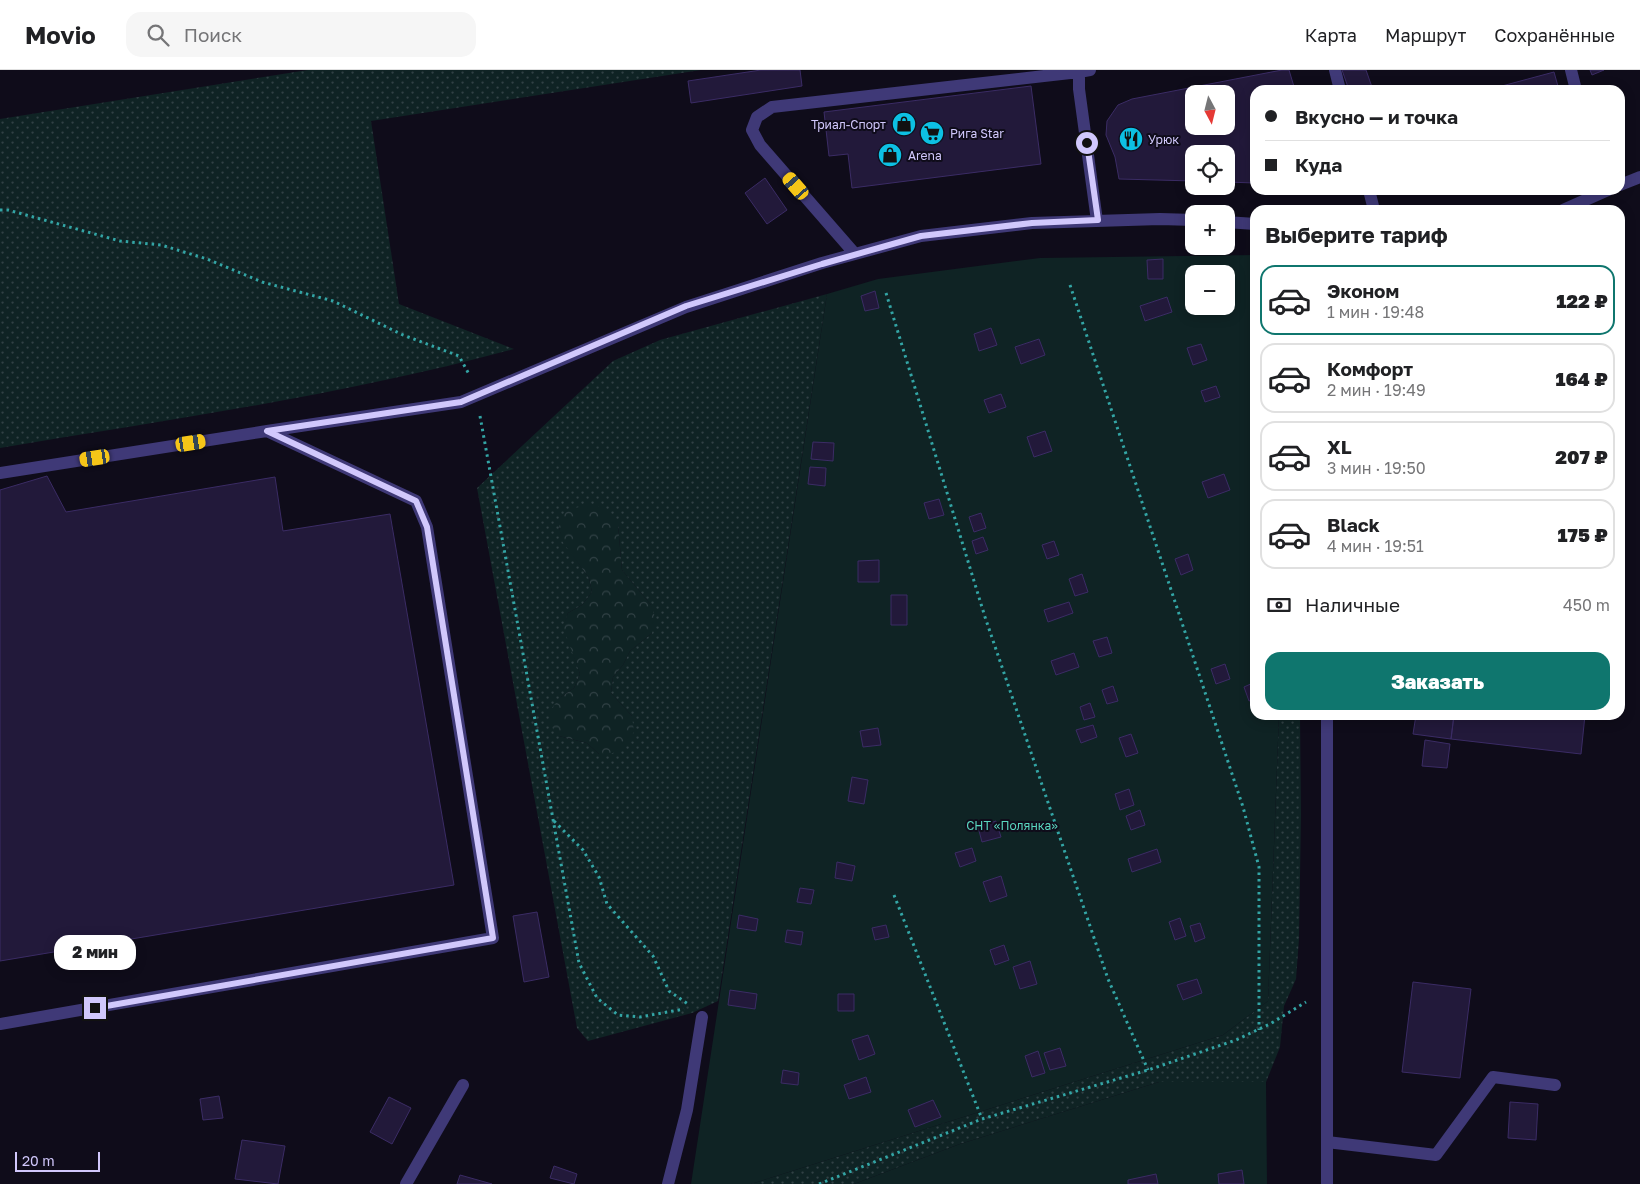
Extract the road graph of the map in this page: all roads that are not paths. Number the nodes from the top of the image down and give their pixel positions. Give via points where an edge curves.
1 (1335, 70) edge
2 (1571, 70) edge
3 (1085, 71) edge
4 (1339, 85) edge
5 (1575, 85) edge
6 (1640, 177) edge
7 (1625, 183) edge
8 (1597, 195) edge
9 (1574, 205) edge
10 (1098, 220) junction
11 (1185, 220) edge
12 (1235, 223) edge
13 (1250, 224) edge
14 (855, 254) junction
15 (267, 431) junction
16 (0, 473) edge
17 (1327, 720) edge
18 (702, 1017) road end
19 (0, 1024) edge
20 (463, 1085) dead end
21 (1555, 1085) dead end
22 (1327, 1142) junction
23 (406, 1184) edge
24 (668, 1184) edge
25 (1327, 1184) edge

1 - 4 street
2 - 5 street
3 - 10 street via 1079,89
3 - 14 street via 772,107 757,117 752,130 760,145
6 - 7 street
8 - 9 street
10 - 11 street
10 - 14 street via 1032,223 921,236
12 - 13 street
14 - 15 street via 686,306 461,402
15 - 16 street
15 - 19 street via 416,501 427,527 493,938
17 - 22 street
18 - 24 street via 687,1110
20 - 23 street
21 - 22 street via 1493,1077 1436,1155
22 - 25 street

